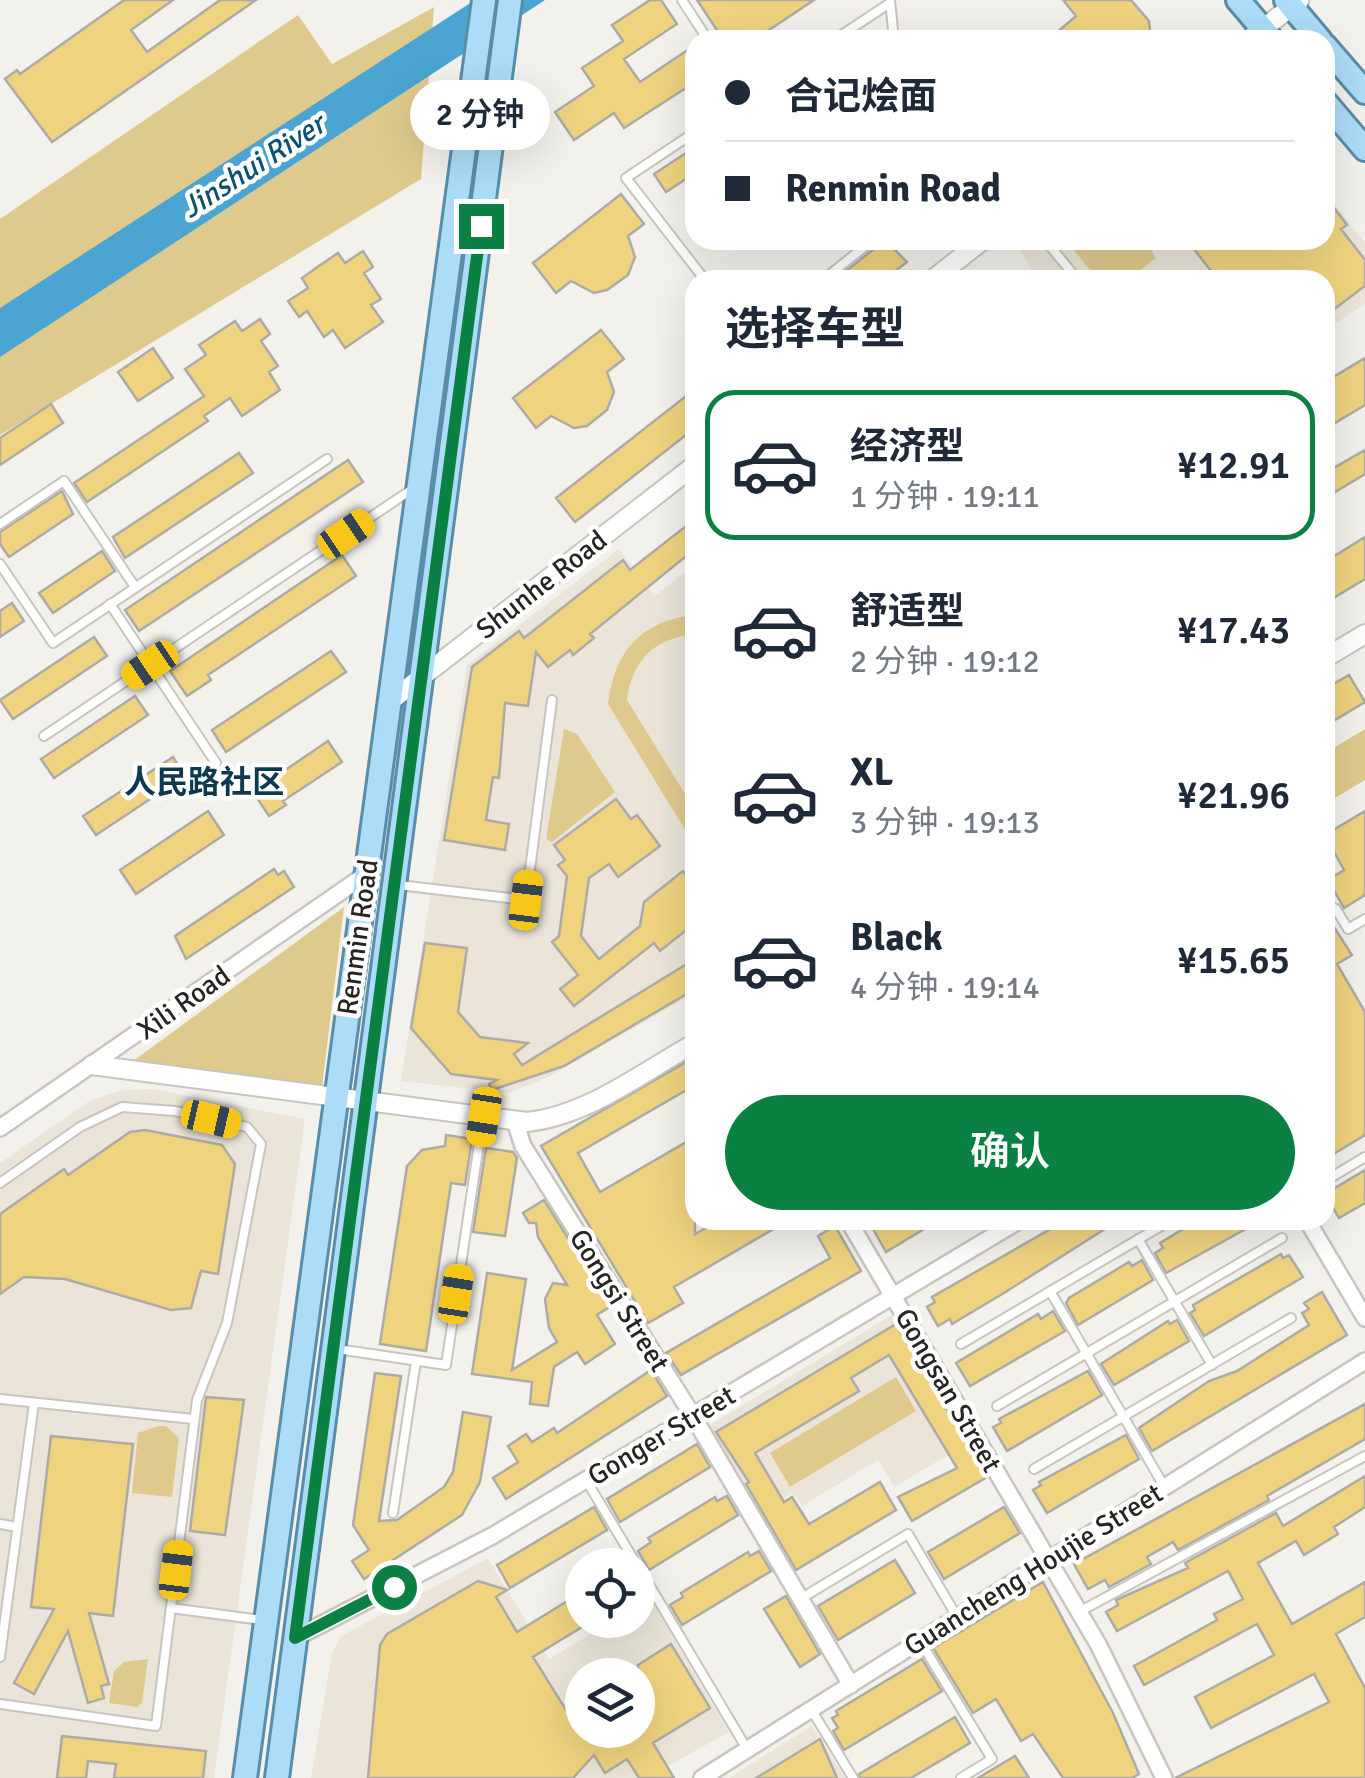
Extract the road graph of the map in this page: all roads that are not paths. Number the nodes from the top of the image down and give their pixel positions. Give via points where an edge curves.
1 (484, 0) edge
2 (510, 0) edge
3 (682, 0) edge
4 (1238, 0) edge
5 (890, 2) edge
6 (1292, 2) edge
7 (702, 30) edge
8 (849, 30) edge
9 (893, 30) edge
10 (1257, 30) edge
11 (1266, 30) edge
12 (1313, 30) edge
13 (1335, 58) edge
14 (1365, 92) edge
15 (1335, 114) edge
16 (685, 139) edge
17 (1365, 149) edge
18 (862, 250) edge
19 (970, 250) edge
20 (1053, 250) edge
21 (697, 270) edge
22 (836, 270) edge
23 (945, 270) edge
24 (1070, 270) edge
25 (327, 459) dead end
26 (685, 473) edge
27 (416, 487) junction
28 (0, 524) edge
29 (0, 564) edge
30 (135, 587) junction
31 (110, 604) junction
32 (1365, 634) edge
33 (1335, 650) edge
34 (150, 665) junction
35 (423, 676) junction
36 (552, 700) dead end
37 (388, 703) junction
38 (44, 736) dead end
39 (216, 763) dead end
40 (365, 875) junction
41 (395, 884) junction
42 (1335, 909) edge
43 (1365, 919) edge
44 (685, 1047) edge
45 (92, 1065) junction
46 (335, 1100) junction
47 (366, 1104) junction
48 (484, 1117) junction
49 (516, 1121) junction
50 (0, 1128) edge
51 (1365, 1157) edge
52 (1335, 1175) edge
53 (0, 1183) edge
54 (854, 1230) edge
55 (1001, 1230) edge
56 (1154, 1230) edge
57 (1313, 1230) edge
58 (1282, 1238) dead end
59 (1138, 1239) junction
60 (1050, 1291) junction
61 (894, 1296) junction
62 (1175, 1302) junction
63 (1292, 1318) dead end
64 (1365, 1318) edge
65 (961, 1344) dead end
66 (334, 1348) junction
67 (1086, 1353) junction
68 (416, 1360) junction
69 (1365, 1361) edge
70 (1212, 1365) junction
71 (0, 1399) edge
72 (34, 1403) junction
73 (997, 1406) dead end
74 (693, 1416) junction
75 (1123, 1416) junction
76 (193, 1419) junction
77 (1365, 1456) edge
78 (1034, 1469) dead end
79 (586, 1480) junction
80 (1164, 1487) junction
81 (393, 1513) dead end
82 (0, 1524) edge
83 (17, 1527) junction
84 (626, 1548) edge
85 (1049, 1560) junction
86 (655, 1596) edge
87 (800, 1598) junction
88 (171, 1608) junction
89 (953, 1610) dead end
90 (1079, 1612) junction
91 (266, 1620) junction
92 (295, 1638) junction
93 (920, 1640) junction
94 (0, 1657) edge
95 (850, 1684) junction
96 (0, 1704) edge
97 (811, 1709) junction
98 (747, 1750) junction
99 (245, 1778) edge
100 (276, 1778) edge
101 (702, 1778) edge
102 (852, 1778) edge
103 (961, 1778) edge
104 (1164, 1778) edge

1 - 27 main road, Renmin Road
2 - 35 main road, Renmin Road
3 - 7 lane
4 - 10 main road
5 - 8 lane
5 - 9 lane
6 - 11 street
6 - 12 main road
13 - 14 main road
15 - 17 main road
16 - 21 lane via 626,178
18 - 22 lane
19 - 23 street
20 - 24 lane
25 - 30 lane
26 - 35 street, Shunhe Road
27 - 34 lane
27 - 37 main road, Renmin Road
28 - 30 lane via 64,481
29 - 31 lane via 53,642
30 - 31 lane
31 - 34 lane
32 - 33 street
34 - 38 lane
34 - 39 lane
35 - 37 street, Shunhe Road
35 - 41 main road, Renmin Road
36 - 41 lane via 526,900
37 - 40 main road, Renmin Road
40 - 45 street, Xili Road
40 - 46 main road, Renmin Road
41 - 47 main road, Renmin Road
42 - 43 lane via 1348,929
44 - 49 street via 554,1119
45 - 46 street
45 - 50 street, Xili Road
46 - 47 street
46 - 91 main road, Renmin Road
47 - 48 street
47 - 66 main road, Renmin Road
48 - 49 street
48 - 68 lane via 446,1365
49 - 74 street, Gongsi Street via 523,1146
51 - 52 lane
53 - 76 lane via 122,1108 175,1110 256,1134 261,1144 227,1322
54 - 61 street, Gongsan Street
55 - 61 street, Gonger Street
56 - 59 lane
57 - 64 street
58 - 62 lane
59 - 60 lane
59 - 62 lane
60 - 65 lane
60 - 67 lane
61 - 74 street, Gonger Street
61 - 85 street, Gongsan Street
62 - 67 lane
62 - 70 lane
63 - 70 lane
66 - 68 lane
66 - 92 main road, Renmin Road
67 - 73 lane
67 - 75 lane
68 - 81 lane
69 - 80 street, Guancheng Houjie Street
70 - 75 lane
71 - 72 lane
72 - 76 lane
72 - 83 lane
74 - 79 street, Gonger Street
74 - 87 street, Gongsi Street
75 - 78 lane
75 - 80 lane
76 - 88 lane
77 - 90 lane
79 - 84 lane
79 - 92 street, Gonger Street
80 - 85 street, Guancheng Houjie Street
82 - 83 lane
83 - 94 lane
85 - 90 street, Gongsan Street
85 - 93 street, Guancheng Houjie Street
86 - 98 lane
87 - 89 lane via 908,1534
87 - 95 street, Gongsi Street
88 - 91 lane
88 - 96 lane via 156,1726
90 - 104 street, Gongsan Street
91 - 99 main road, Renmin Road
92 - 100 main road, Renmin Road
93 - 95 street, Guancheng Houjie Street
93 - 103 lane via 992,1760
95 - 97 street, Guancheng Houjie Street
97 - 98 street, Guancheng Houjie Street
97 - 102 lane
98 - 101 street, Guancheng Houjie Street

